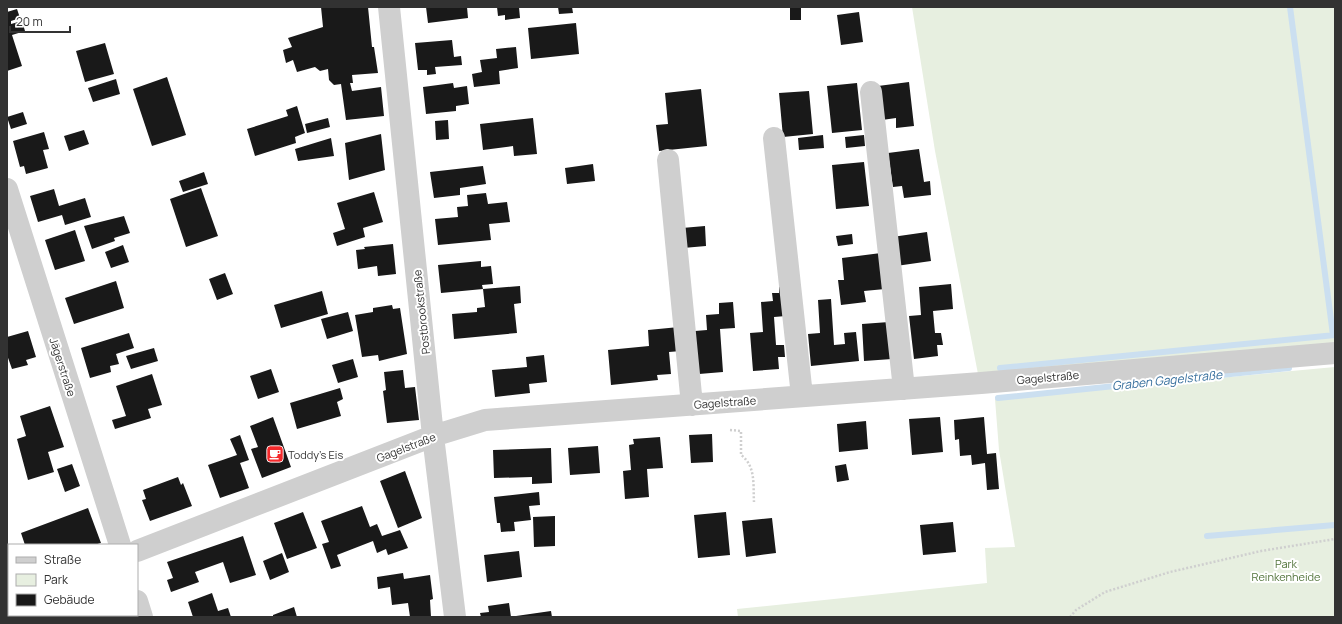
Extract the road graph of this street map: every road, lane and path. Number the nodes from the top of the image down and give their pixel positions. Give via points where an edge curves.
1 (389, 7) edge
2 (871, 92) dead end
3 (774, 138) dead end
4 (668, 160) dead end
5 (7, 189) edge
6 (1335, 353) edge
7 (904, 389) junction
8 (802, 396) junction
9 (692, 405) junction
10 (730, 430) dead end
11 (433, 436) junction
12 (754, 502) dead end
13 (1335, 539) edge
14 (120, 544) edge
15 (138, 551) edge
16 (138, 604) edge
17 (142, 617) edge
18 (455, 617) edge
19 (1070, 617) edge

1 - 11 street, Postbrookstraße
2 - 7 street
3 - 8 street
4 - 9 street
5 - 14 street, Jägerstraße
6 - 7 street, Gagelstraße
7 - 8 street, Gagelstraße
8 - 9 street, Gagelstraße
9 - 11 street, Gagelstraße via 485,420
10 - 12 path via 741,431 741,455 752,467
11 - 15 street, Gagelstraße
11 - 18 street, Postbrookstraße
13 - 19 path via 1261,551 1170,572 1105,592 1076,610
16 - 17 street

